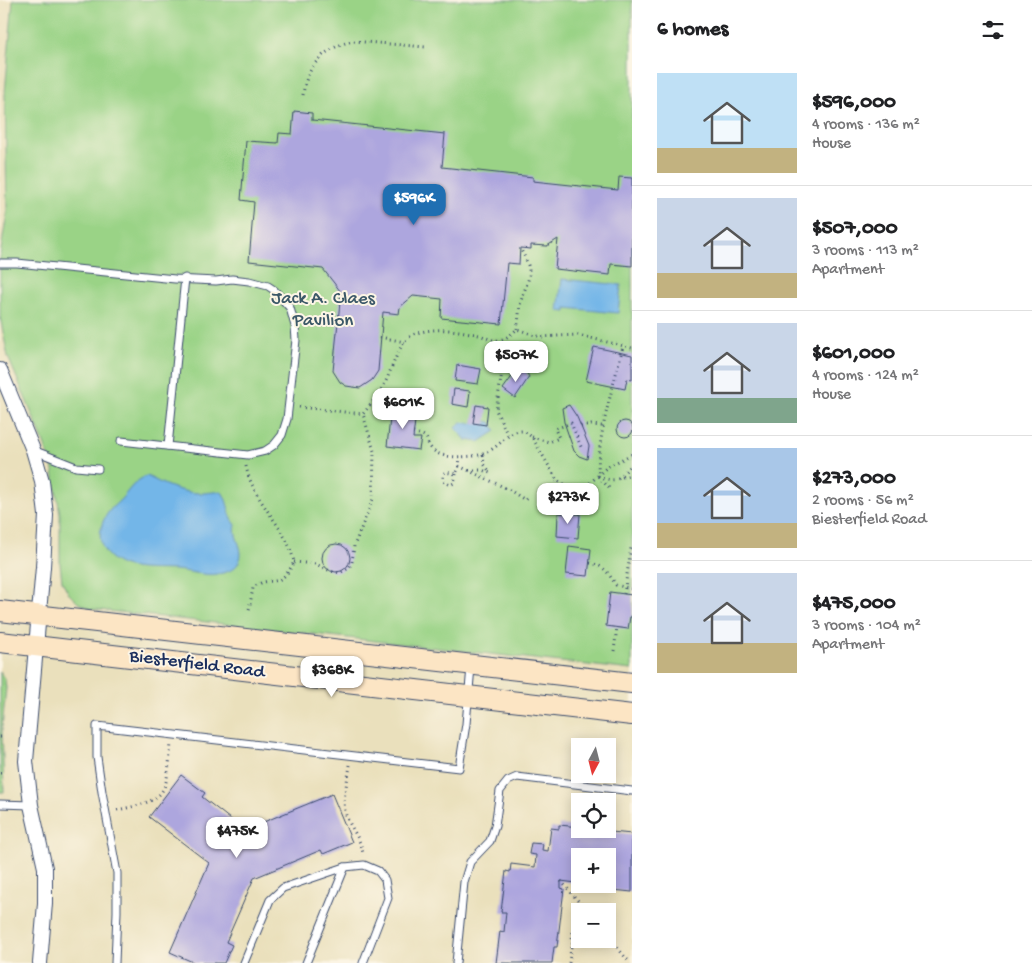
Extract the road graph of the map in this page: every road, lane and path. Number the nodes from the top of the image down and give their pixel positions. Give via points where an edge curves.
1 (426, 47) dead end
2 (303, 95) dead end
3 (520, 248) dead end
4 (0, 263) edge
5 (185, 278) junction
6 (517, 329) junction
7 (380, 337) dead end
8 (405, 342) junction
9 (623, 346) junction
10 (632, 348) edge
11 (0, 370) edge
12 (502, 372) dead end
13 (289, 406) junction
14 (363, 414) junction
15 (602, 426) junction
16 (581, 427) dead end
17 (413, 433) dead end
18 (508, 436) junction
19 (532, 437) junction
20 (121, 441) dead end
21 (168, 446) junction
22 (582, 449) dead end
23 (33, 450) junction
24 (632, 454) edge
25 (483, 455) junction
26 (460, 457) junction
27 (632, 465) edge
28 (246, 466) dead end
29 (459, 466) junction
30 (98, 469) dead end
31 (468, 470) junction
32 (456, 474) junction
33 (598, 476) junction
34 (632, 476) edge
35 (557, 480) junction
36 (616, 480) junction
37 (609, 488) dead end
38 (575, 490) junction
39 (527, 498) dead end
40 (566, 506) junction
41 (580, 510) dead end
42 (566, 513) dead end
43 (631, 548) edge
44 (294, 562) junction
45 (590, 563) dead end
46 (632, 574) edge
47 (626, 579) junction
48 (625, 588) junction
49 (632, 589) edge
50 (624, 594) dead end
51 (249, 610) dead end
52 (0, 611) edge
53 (38, 615) junction
54 (617, 627) dead end
55 (0, 642) edge
56 (35, 646) junction
57 (614, 651) dead end
58 (471, 665) junction
59 (632, 683) edge
60 (468, 697) junction
61 (632, 715) edge
62 (172, 734) junction
63 (351, 755) junction
64 (632, 791) edge
65 (0, 804) edge
66 (31, 805) junction
67 (107, 812) junction
68 (346, 815) junction
69 (342, 818) dead end
70 (364, 864) junction
71 (345, 868) junction
72 (561, 881) dead end
73 (577, 900) junction
74 (580, 903) edge
75 (616, 946) edge
76 (40, 963) edge
77 (114, 963) edge
78 (244, 963) edge
79 (306, 963) edge
80 (363, 963) edge
81 (456, 963) edge
82 (570, 963) edge
83 (630, 963) edge

1 - 2 path via 347,42 312,67 306,76
3 - 6 path via 530,271
4 - 5 lane
5 - 13 lane via 249,281 268,286 281,296 290,308 295,326
5 - 21 lane
6 - 8 path via 498,340 429,330
6 - 9 path via 541,337 578,335
7 - 8 path
8 - 14 path via 384,384
9 - 10 path
9 - 15 path
11 - 23 street
12 - 18 path via 496,410
13 - 14 path
13 - 21 lane via 282,435 264,451 248,455
14 - 44 path via 374,451 373,498 354,546 352,562 340,573 316,564
15 - 16 path
15 - 33 path
17 - 26 path via 428,438 433,450
18 - 19 path via 518,430
18 - 25 path
19 - 22 path via 549,442 558,438 556,429 571,423
19 - 35 path
20 - 21 lane
23 - 30 lane via 76,467
23 - 53 street via 42,481 46,514
24 - 33 path via 607,467
25 - 26 path
25 - 31 path via 490,473
26 - 29 path
27 - 36 path
28 - 44 path via 254,490 288,544
29 - 31 path
29 - 32 path
31 - 39 path via 525,500
32 - 32 path via 446,472 443,481 450,485 454,483
33 - 36 path
33 - 37 path
33 - 38 path
34 - 36 path
35 - 38 path
35 - 40 path via 559,496
38 - 40 path
40 - 41 path
40 - 42 path
43 - 47 path
44 - 51 path via 288,574 279,581 261,583 254,588
45 - 48 path via 602,566 616,586
46 - 47 path
47 - 48 path
48 - 49 path
48 - 50 path
52 - 53 main road, Biesterfield Road
53 - 56 street
53 - 58 main road, Biesterfield Road
54 - 57 path
55 - 56 main road, Biesterfield Road
56 - 60 main road, Biesterfield Road
56 - 66 street via 26,761
58 - 59 main road, Biesterfield Road
58 - 60 lane
60 - 61 main road, Biesterfield Road
60 - 63 lane via 459,768
62 - 63 lane
62 - 67 path via 166,785 160,794 142,806
62 - 67 lane via 98,726 98,757
63 - 68 path via 344,794
64 - 81 lane via 517,777 508,780 500,791 490,841 470,862 464,882
65 - 66 lane
66 - 76 street via 45,868
67 - 77 lane via 117,873
68 - 69 path
68 - 70 path via 362,845
70 - 71 lane
70 - 80 lane via 378,871 385,880 388,898
71 - 78 lane via 283,888 270,900
71 - 79 lane
72 - 73 path
73 - 74 path
73 - 82 path
75 - 83 path

